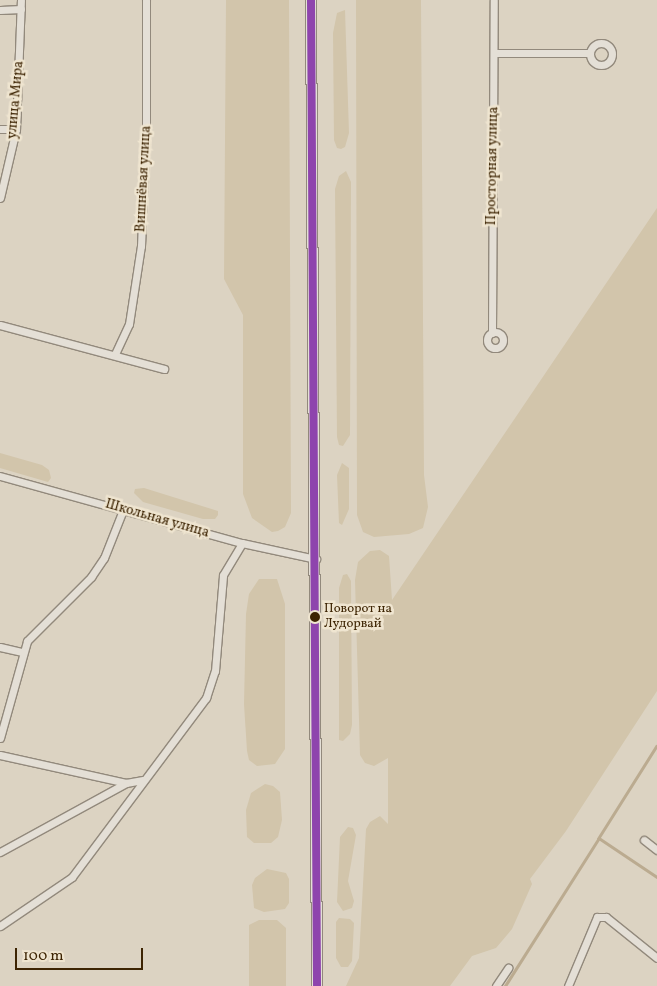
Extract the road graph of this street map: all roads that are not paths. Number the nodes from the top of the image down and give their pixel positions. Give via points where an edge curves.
1 (21, 0) edge
2 (146, 0) edge
3 (311, 0) edge
4 (494, 0) edge
5 (21, 9) junction
6 (0, 10) edge
7 (494, 53) junction
8 (590, 53) dead end
9 (16, 129) junction
10 (0, 130) edge
11 (0, 198) edge
12 (0, 324) edge
13 (492, 333) dead end
14 (115, 354) junction
15 (164, 369) dead end
16 (0, 476) edge
17 (123, 510) junction
18 (242, 543) junction
19 (316, 559) junction
20 (0, 647) edge
21 (22, 652) junction
22 (0, 738) edge
23 (0, 754) edge
24 (143, 780) junction
25 (126, 783) junction
26 (644, 840) dead end
27 (657, 850) edge
28 (0, 852) edge
29 (0, 926) edge
30 (657, 958) edge
31 (508, 968) dead end
32 (317, 986) edge
33 (496, 986) edge
34 (568, 986) edge

1 - 5 street, улица Мира
2 - 14 street, Вишнёвая улица via 146,127 141,246 129,324
3 - 19 main road
4 - 7 street, Просторная улица
5 - 6 street
5 - 9 street, улица Мира
7 - 8 street
7 - 13 street, Просторная улица
9 - 10 street
9 - 11 street, улица Мира
12 - 14 street
14 - 15 street
16 - 17 street, Школьная улица
17 - 18 street, Школьная улица
17 - 21 street via 104,558 91,577 38,628
18 - 19 street, Школьная улица
18 - 24 street via 223,575 215,671 210,690
19 - 32 main road
20 - 21 street
21 - 22 street
23 - 25 street
24 - 25 street
24 - 29 street via 72,877
25 - 28 street
26 - 27 street
30 - 34 street via 606,917 593,920
31 - 33 street

